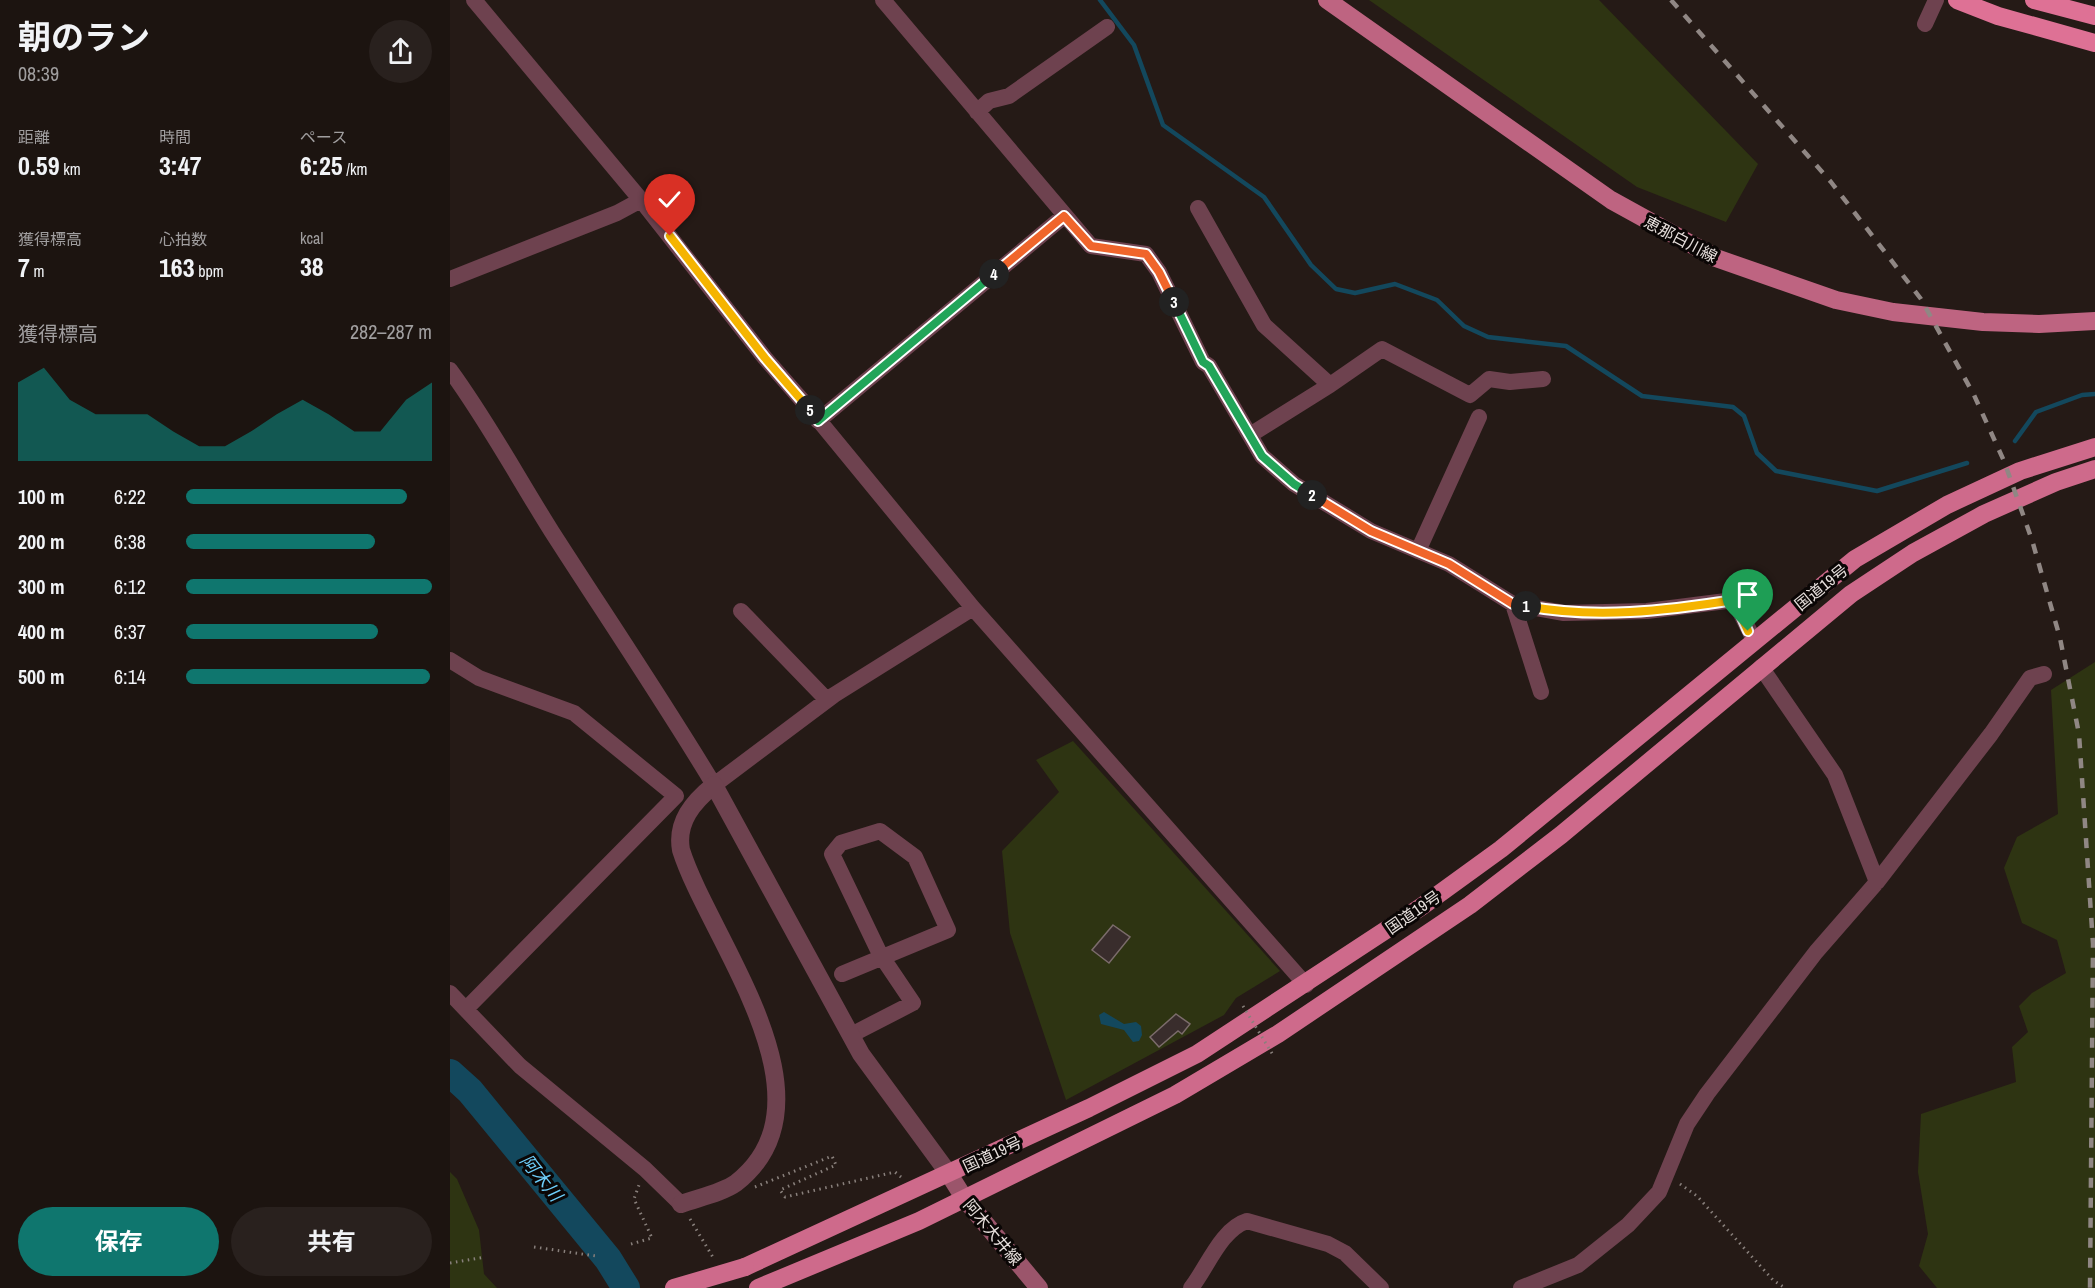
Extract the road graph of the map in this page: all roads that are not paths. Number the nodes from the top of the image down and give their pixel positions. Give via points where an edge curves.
1 (474, 0) edge
2 (883, 0) edge
3 (1327, 0) edge
4 (1936, 0) edge
5 (1957, 0) edge
6 (2034, 0) edge
7 (2095, 16) edge
8 (1925, 24) dead end
9 (1107, 27) dead end
10 (2095, 43) edge
11 (977, 112) junction
12 (641, 200) junction
13 (1198, 208) dead end
14 (1064, 216) junction
15 (450, 279) edge
16 (2095, 321) edge
17 (450, 370) edge
18 (1543, 379) dead end
19 (1330, 385) junction
20 (1479, 417) dead end
21 (818, 421) junction
22 (1250, 435) junction
23 (2095, 447) edge
24 (2095, 470) edge
25 (1418, 550) junction
26 (1513, 604) junction
27 (973, 608) junction
28 (741, 610) dead end
29 (1754, 640) junction
30 (450, 660) edge
31 (1761, 667) junction
32 (2044, 674) dead end
33 (1541, 692) dead end
34 (827, 700) junction
35 (714, 785) junction
36 (1877, 882) junction
37 (882, 957) junction
38 (843, 974) dead end
39 (1306, 985) junction
40 (450, 993) edge
41 (467, 1008) junction
42 (851, 1035) junction
43 (949, 1174) junction
44 (964, 1198) junction
45 (681, 1204) joint
46 (674, 1288) edge
47 (758, 1288) edge
48 (1039, 1288) edge
49 (1191, 1288) edge
50 (1381, 1288) edge
51 (1521, 1288) edge

1 - 12 street
2 - 11 street
3 - 16 main road, 恵那白川線 via 1611,200 1716,258 1836,300 1893,312 1983,322
4 - 8 street
5 - 10 highway via 1998,16
6 - 7 highway
9 - 11 street via 1009,96 989,101
11 - 14 street
12 - 15 street
12 - 21 street
13 - 19 street via 1264,325
14 - 21 street
14 - 22 street via 1091,246 1146,254 1159,272 1203,362
17 - 35 street
18 - 19 street via 1489,379 1470,395 1382,349
19 - 22 street
20 - 25 street
21 - 27 street
22 - 25 street via 1262,456 1294,484 1371,531
23 - 29 highway, 国道19号 via 2020,471 1947,505 1855,559
24 - 31 highway, 国道19号 via 2056,482 1984,514 1913,553 1851,594
25 - 26 street via 1449,564
26 - 29 street via 1564,613 1647,611 1734,600
26 - 33 street
27 - 34 street
27 - 39 street
28 - 34 street
29 - 39 highway, 国道19号 via 1501,849
30 - 41 street via 479,678 574,713 676,796
31 - 36 street via 1835,775
31 - 44 highway, 国道19号 via 1644,767 1470,905 1278,1034 1175,1095
32 - 36 street via 2030,678
34 - 35 street
35 - 42 street
35 - 45 street via 686,815 679,835 681,850 761,1023 773,1076 774,1113 767,1144 748,1172 734,1184
36 - 51 street via 1816,952 1707,1094 1687,1124 1659,1192 1628,1225 1578,1265
37 - 37 street via 832,854 841,843 880,831 915,857 948,930
37 - 38 street
37 - 42 street via 913,1003
39 - 43 highway, 国道19号 via 1197,1054
40 - 41 street
41 - 45 street via 520,1066 645,1169
42 - 43 street
43 - 44 main road, 阿木大井線
43 - 46 highway, 国道19号, bridge via 745,1267
44 - 47 highway, 国道19号 via 919,1221
44 - 48 main road, 阿木大井線
49 - 50 street via 1228,1235 1247,1221 1328,1244 1346,1253

